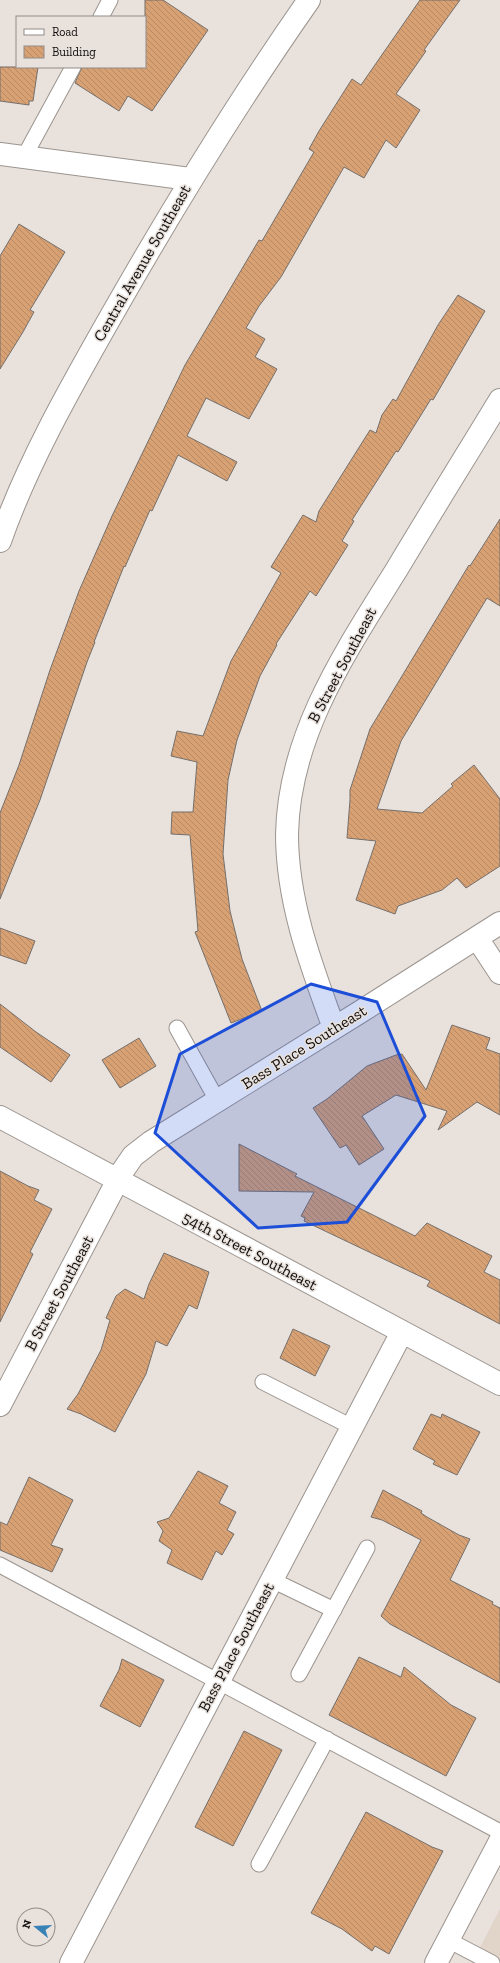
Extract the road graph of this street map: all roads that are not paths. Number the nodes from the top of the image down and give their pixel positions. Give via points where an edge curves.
1 (110, 0) edge
2 (309, 0) edge
3 (101, 16) edge
4 (72, 68) edge
5 (0, 154) edge
6 (24, 157) junction
7 (190, 179) junction
8 (500, 400) edge
9 (1, 538) edge
10 (500, 923) edge
11 (477, 938) junction
12 (500, 973) edge
13 (178, 1028) dead end
14 (334, 1028) junction
15 (218, 1100) junction
16 (0, 1117) edge
17 (117, 1180) junction
18 (402, 1332) junction
19 (263, 1382) dead end
20 (500, 1384) edge
21 (0, 1405) edge
22 (352, 1427) junction
23 (367, 1548) dead end
24 (0, 1566) edge
25 (272, 1580) junction
26 (334, 1610) junction
27 (299, 1674) dead end
28 (219, 1681) junction
29 (327, 1739) junction
30 (500, 1832) edge
31 (500, 1841) edge
32 (259, 1864) dead end
33 (448, 1940) junction
34 (71, 1963) edge
35 (436, 1963) edge
36 (492, 1963) edge

1 - 3 lane
2 - 7 street, Central Avenue Southeast
4 - 6 lane
5 - 6 street
6 - 7 street
7 - 9 street, Central Avenue Southeast via 81,370 34,460
8 - 14 street, B Street Southeast via 338,666 312,717 298,757 288,826 290,881 299,928
10 - 11 street, Bass Place Southeast
11 - 12 street
11 - 14 street, Bass Place Southeast
13 - 15 lane
14 - 15 street, Bass Place Southeast
15 - 17 street, Bass Place Southeast via 141,1149 127,1163
16 - 17 street, 54th Street Southeast
17 - 18 street, 54th Street Southeast
17 - 21 street, B Street Southeast
18 - 20 street, 54th Street Southeast
18 - 22 street, Bass Place Southeast
19 - 22 lane
22 - 25 street, Bass Place Southeast
23 - 26 lane
24 - 28 lane
25 - 26 lane
25 - 28 street, Bass Place Southeast
26 - 27 lane
28 - 29 lane
28 - 34 street, Bass Place Southeast
29 - 30 lane
29 - 32 lane
31 - 33 street
33 - 35 street
33 - 36 lane

